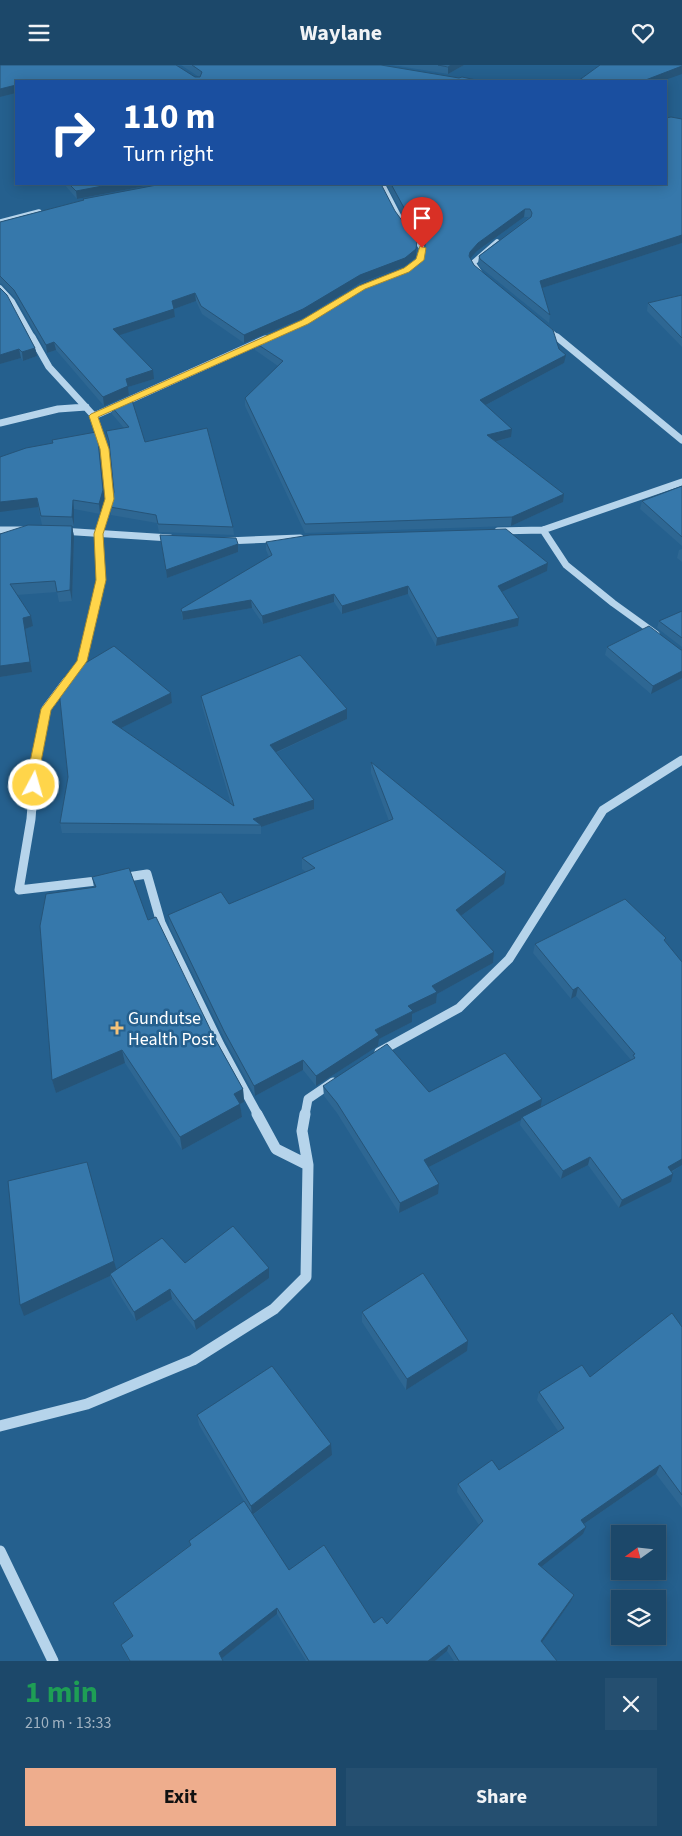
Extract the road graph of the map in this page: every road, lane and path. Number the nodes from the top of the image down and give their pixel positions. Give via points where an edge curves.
1 (382, 185) edge
2 (42, 212) edge
3 (0, 222) edge
4 (503, 238) edge
5 (407, 270) edge
6 (486, 280) edge
7 (0, 288) edge
8 (539, 323) edge
9 (270, 337) edge
10 (86, 407) junction
11 (94, 416) junction
12 (0, 423) edge
13 (682, 440) edge
14 (682, 481) edge
15 (0, 530) edge
16 (34, 530) edge
17 (543, 530) junction
18 (54, 531) edge
19 (494, 531) edge
20 (99, 534) junction
21 (307, 538) edge
22 (182, 539) edge
23 (220, 541) edge
24 (663, 638) edge
25 (682, 759) edge
26 (372, 1057) edge
27 (340, 1078) edge
28 (308, 1165) junction
29 (0, 1426) edge
30 (0, 1551) edge
31 (53, 1661) edge

1 - 5 street via 392,206 422,248 420,260
2 - 3 street
4 - 6 street via 473,263
7 - 10 street via 12,301 49,367
8 - 13 street
9 - 11 street
10 - 11 street
10 - 12 street via 58,409
11 - 20 street via 105,449 110,499
14 - 17 street
15 - 16 street
17 - 19 street
17 - 24 street via 566,565
18 - 20 street
20 - 22 street
20 - 28 street via 101,580 82,661 46,709 19,890 147,874 161,923 220,1045 276,1149
21 - 23 street
25 - 26 street via 603,810 509,959 459,1008
27 - 28 street via 308,1099 302,1131
28 - 29 street via 306,1277 274,1309 193,1361 87,1404
30 - 31 street

